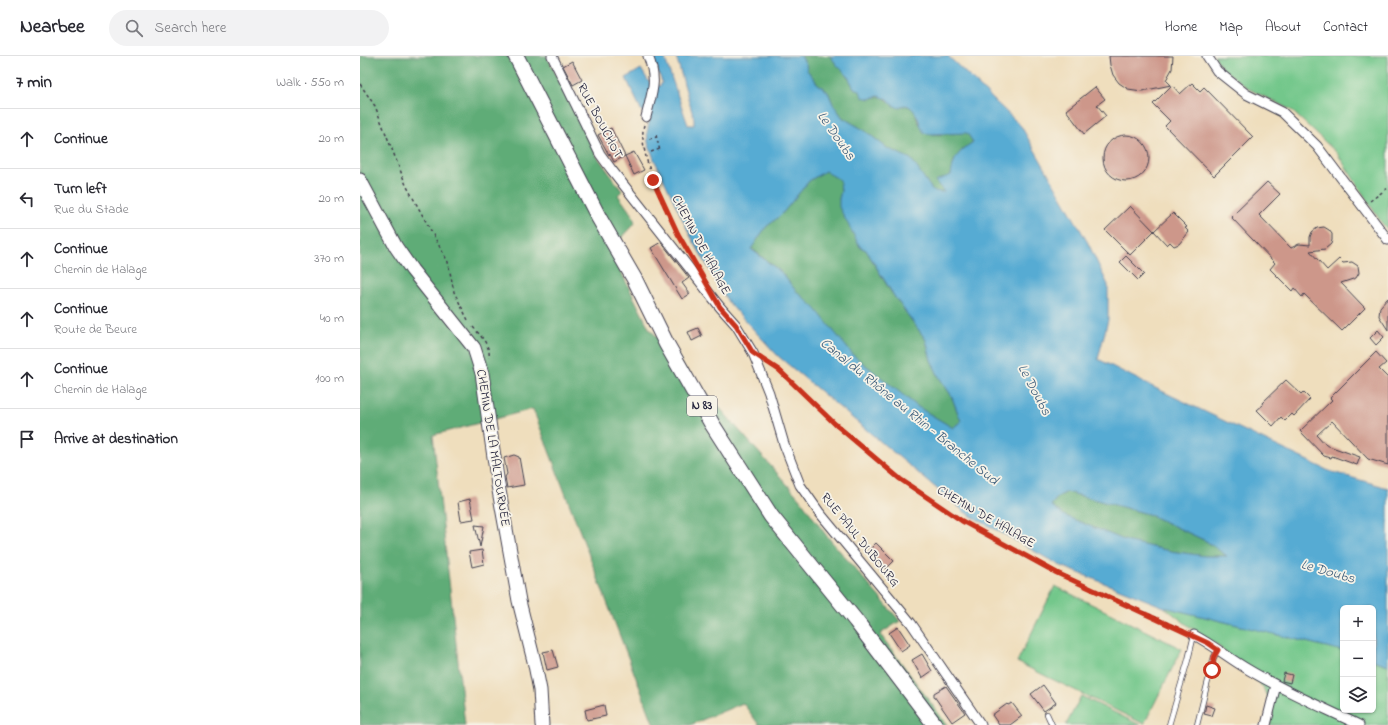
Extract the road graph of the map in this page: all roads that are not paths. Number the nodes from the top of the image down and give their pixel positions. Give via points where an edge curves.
1 (516, 56) edge
2 (552, 56) edge
3 (648, 56) edge
4 (1207, 56) edge
5 (646, 117) road end
6 (360, 180) edge
7 (1388, 240) edge
8 (753, 353) joint
9 (1194, 635) joint
10 (1218, 650) junction
11 (1276, 685) junction
12 (1047, 714) dead end
13 (542, 725) edge
14 (935, 725) edge
15 (982, 725) edge
16 (1052, 725) edge
17 (1169, 725) edge
18 (1197, 725) edge
19 (1266, 725) edge
20 (1359, 725) edge

1 - 14 main road, N 83 via 599,218 712,424 771,516 856,621
2 - 8 street, RUE BOUCHOT via 600,154 610,169 736,325
3 - 5 street via 653,67 654,84
4 - 7 street via 1217,71 1246,94 1282,112 1317,146
6 - 13 street, CHEMIN DE LA MALTOURNÉE via 412,270 474,348 482,373 498,485 519,601 539,684
8 - 15 street, RUE PAUL DUBOURG via 800,485 819,512 911,623
9 - 10 street
9 - 17 lane
10 - 11 street
10 - 18 lane
11 - 19 street
11 - 20 street
12 - 16 lane

